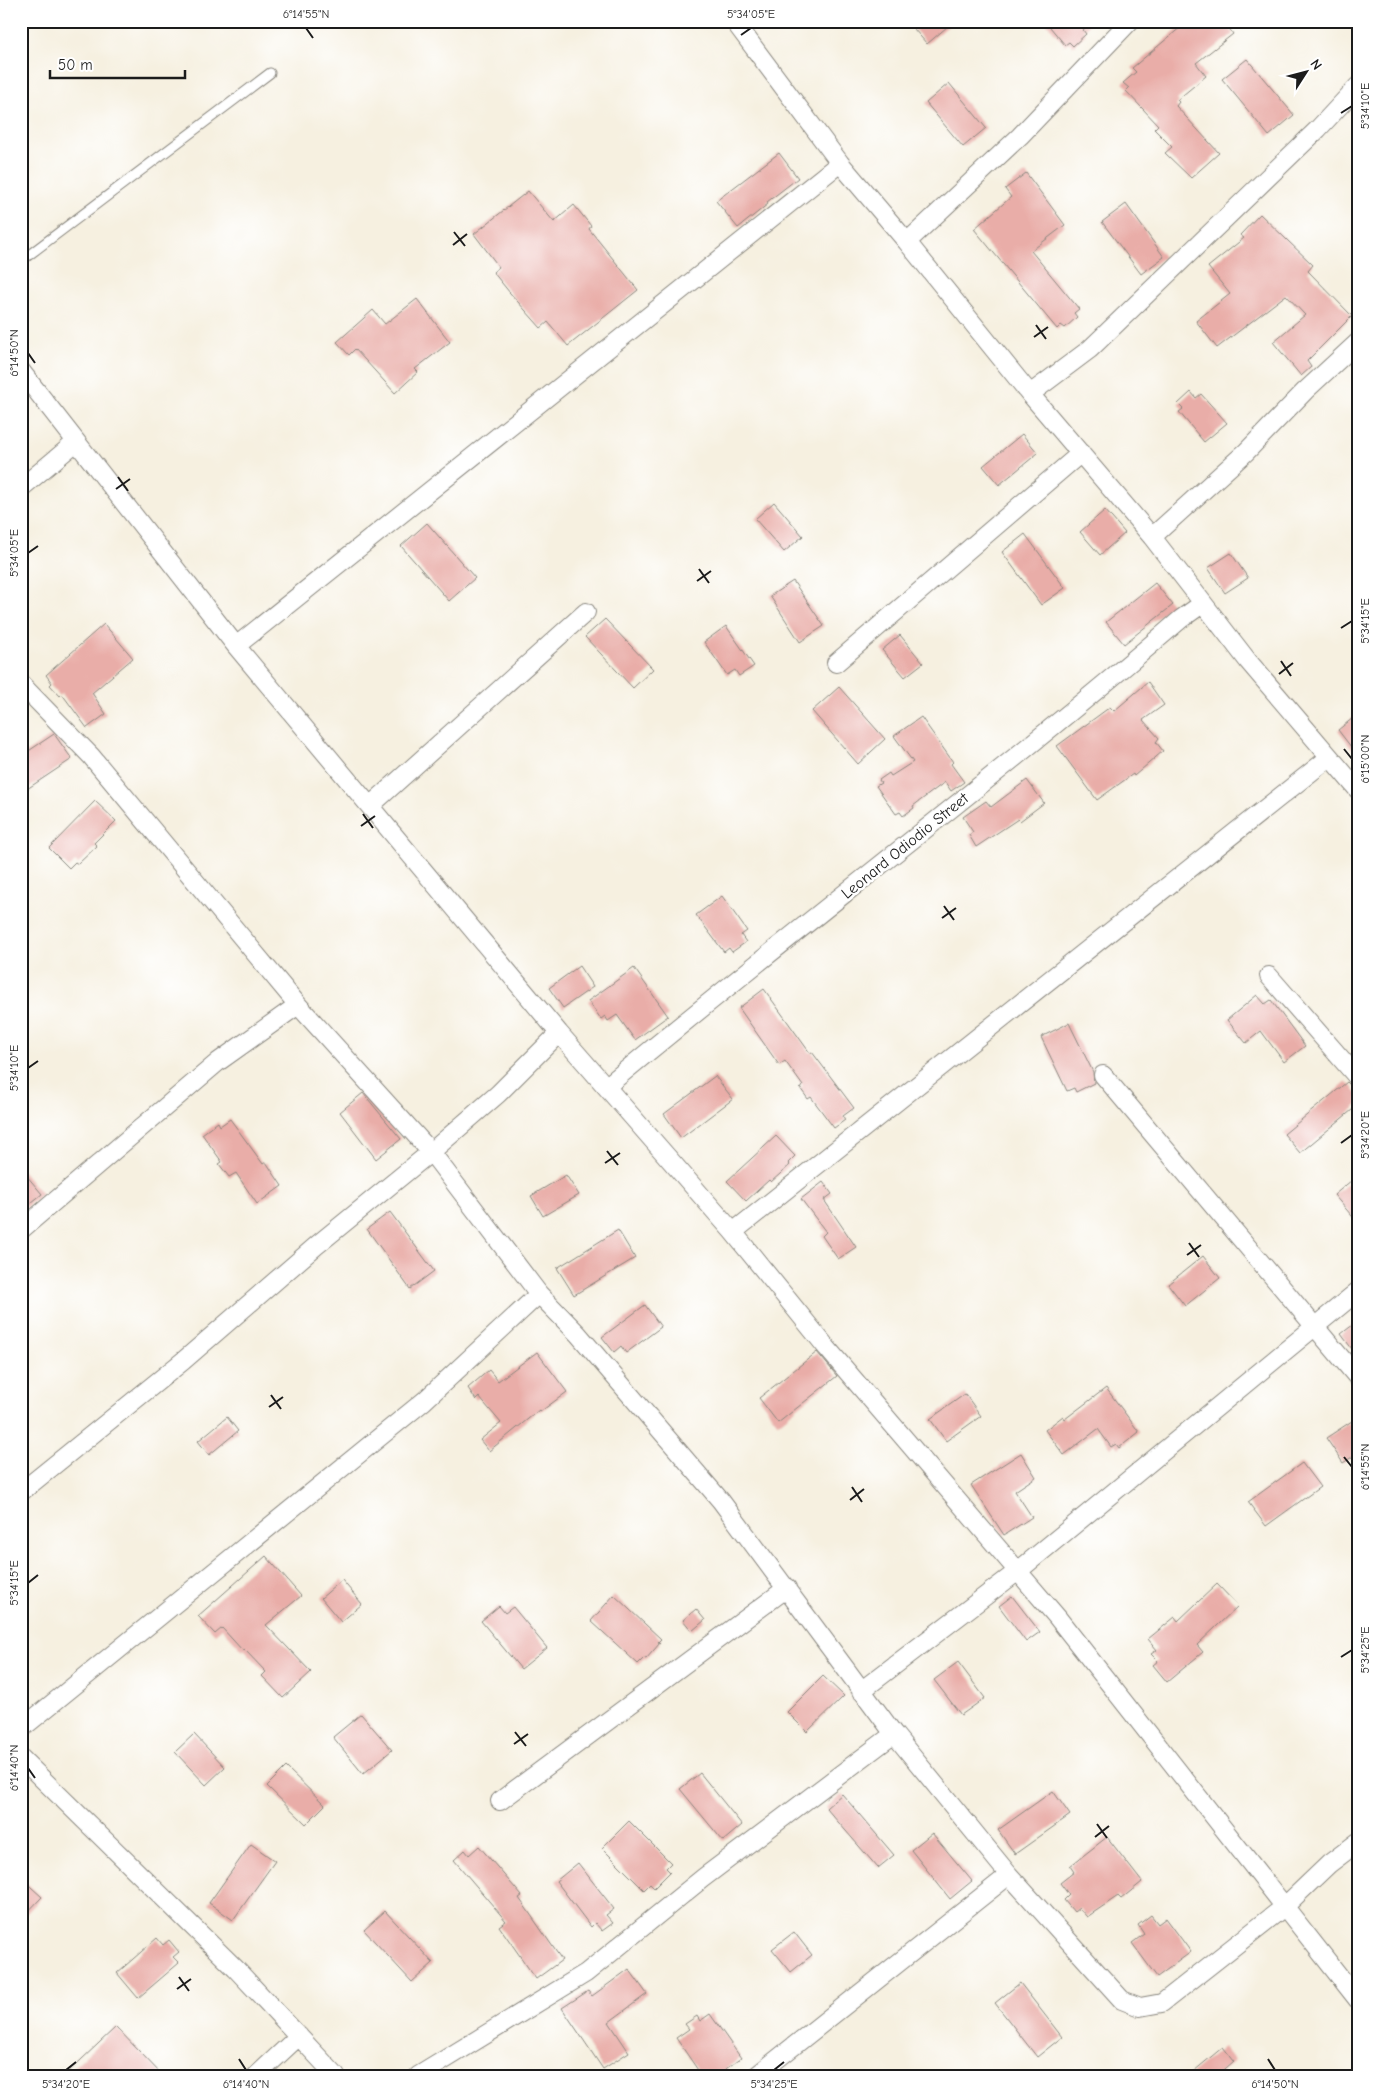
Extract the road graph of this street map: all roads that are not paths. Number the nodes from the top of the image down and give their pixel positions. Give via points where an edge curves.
1 (734, 21) edge
2 (1130, 21) edge
3 (270, 73) dead end
4 (1358, 86) edge
5 (840, 163) junction
6 (907, 242) junction
7 (21, 261) edge
8 (1358, 342) edge
9 (21, 371) edge
10 (1030, 394) junction
11 (76, 442) junction
12 (1081, 453) junction
13 (21, 488) edge
14 (1152, 537) junction
15 (1202, 604) junction
16 (586, 612) dead end
17 (236, 646) junction
18 (836, 663) dead end
19 (21, 684) edge
20 (1330, 757) junction
21 (1358, 790) edge
22 (370, 806) junction
23 (1269, 976) dead end
24 (298, 1004) junction
25 (559, 1033) junction
26 (1103, 1075) dead end
27 (1358, 1078) edge
28 (607, 1086) junction
29 (431, 1152) junction
30 (21, 1230) edge
31 (733, 1232) junction
32 (1358, 1291) edge
33 (539, 1294) junction
34 (1316, 1326) junction
35 (1358, 1378) edge
36 (21, 1492) edge
37 (1018, 1571) junction
38 (787, 1588) junction
39 (862, 1691) junction
40 (21, 1729) edge
41 (894, 1734) junction
42 (21, 1758) edge
43 (500, 1801) dead end
44 (1358, 1842) edge
45 (1009, 1875) junction
46 (1284, 1907) junction
47 (1358, 2000) edge
48 (299, 2036) junction
49 (256, 2076) edge
50 (336, 2076) edge
51 (418, 2076) edge
52 (756, 2076) edge

1 - 5 street
2 - 6 street via 1020,136
3 - 7 lane
4 - 10 street via 1318,129 1090,349
5 - 6 street
5 - 17 street
6 - 10 street
8 - 14 street via 1246,452
9 - 11 street
10 - 12 street
11 - 13 street
11 - 17 street
12 - 14 street
12 - 18 street
14 - 15 street
15 - 20 street
15 - 28 street, Leonard Odiodio Street via 912,842 714,996
16 - 22 street
17 - 22 street
19 - 24 street via 91,756
20 - 21 street
20 - 31 street
22 - 25 street
23 - 27 street
24 - 29 street
24 - 30 street via 218,1062
25 - 28 street
25 - 29 street via 498,1094
26 - 34 street
28 - 31 street
29 - 33 street
29 - 36 street via 183,1361
31 - 37 street via 827,1348
32 - 34 street
33 - 38 street via 578,1334 721,1501
33 - 40 street via 424,1400
34 - 35 street
34 - 37 street
37 - 39 street
37 - 46 street
38 - 39 street
38 - 43 street
39 - 41 street
41 - 45 street
41 - 51 street via 702,1878 586,1972
42 - 48 street via 236,1969
44 - 46 street via 1329,1864
45 - 46 street via 1122,2000 1140,2007 1162,2003
45 - 52 street
46 - 47 street
48 - 49 street
48 - 50 street

